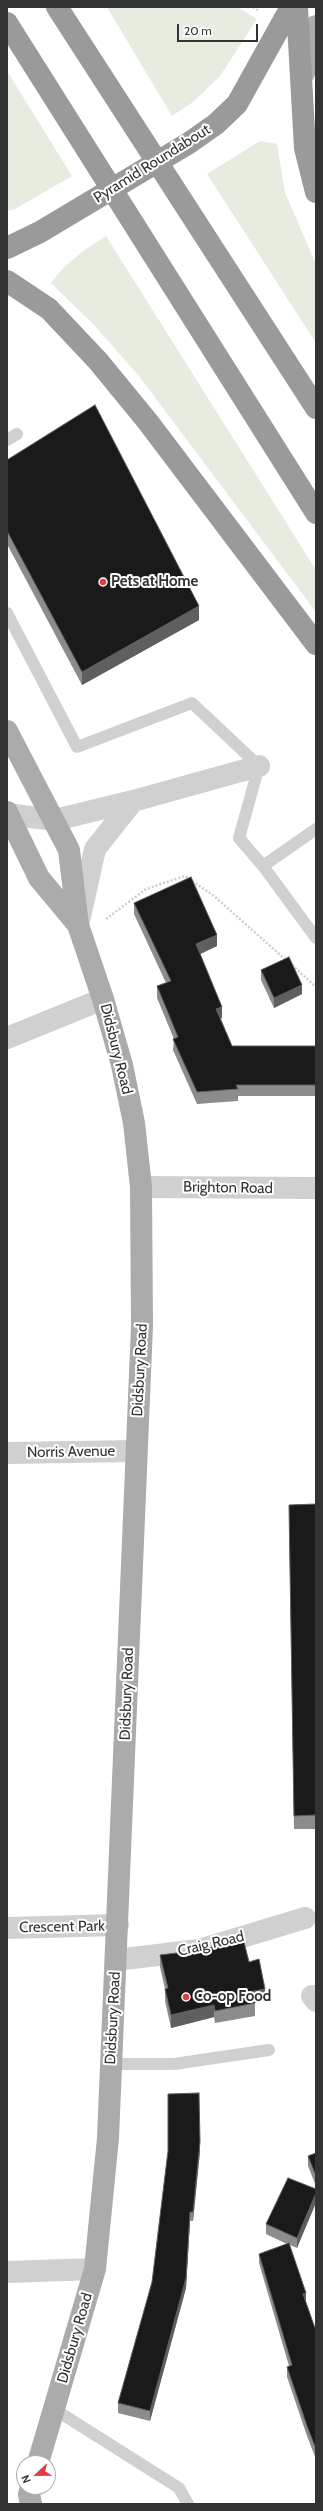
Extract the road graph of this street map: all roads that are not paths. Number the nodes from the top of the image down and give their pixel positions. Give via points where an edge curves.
1 (57, 7) edge
2 (291, 7) edge
3 (297, 7) edge
4 (7, 23) edge
5 (316, 26) edge
6 (302, 92) junction
7 (316, 192) edge
8 (7, 248) edge
9 (7, 281) edge
10 (316, 408) edge
11 (316, 513) edge
12 (7, 613) edge
13 (316, 644) edge
14 (7, 731) edge
15 (259, 766) junction
16 (134, 801) junction
17 (7, 814) edge
18 (55, 820) junction
19 (316, 829) edge
20 (263, 866) junction
21 (78, 925) junction
22 (316, 938) edge
23 (103, 999) junction
24 (7, 1038) edge
25 (141, 1187) junction
26 (316, 1188) edge
27 (136, 1451) junction
28 (7, 1453) edge
29 (305, 1918) dead end
30 (118, 1925) junction
31 (7, 1928) edge
32 (116, 1960) junction
33 (268, 2050) dead end
34 (111, 2064) junction
35 (95, 2269) junction
36 (7, 2272) edge
37 (54, 2409) junction
38 (40, 2455) edge
39 (188, 2504) edge

1 - 10 highway
2 - 8 highway, Pyramid Roundabout via 237,104 216,124 189,143 40,232
3 - 6 highway
4 - 11 highway
5 - 6 main road via 304,68
6 - 7 highway via 305,148
9 - 13 highway via 49,309 98,362 148,422
12 - 15 lane via 77,747 192,703
14 - 18 main road, Didsbury Road
15 - 16 street
15 - 20 lane via 239,838
16 - 18 street
16 - 21 street via 95,849
17 - 18 street
17 - 21 main road, Didsbury Road via 39,878
18 - 21 main road, Didsbury Road via 69,850
19 - 20 lane
20 - 22 lane
21 - 23 main road, Didsbury Road
23 - 24 street
23 - 25 main road, Didsbury Road via 124,1072 134,1123
25 - 26 street, Brighton Road
25 - 27 main road, Didsbury Road via 142,1326
27 - 28 street, Norris Avenue
27 - 30 main road, Didsbury Road
29 - 32 street, Craig Road via 199,1950
30 - 31 street, Crescent Park
30 - 32 main road, Didsbury Road
32 - 34 main road, Didsbury Road
33 - 34 lane via 174,2064
34 - 35 main road, Didsbury Road via 108,2138
35 - 36 street
35 - 37 main road, Didsbury Road
37 - 38 main road, Didsbury Road
37 - 39 lane via 179,2488

